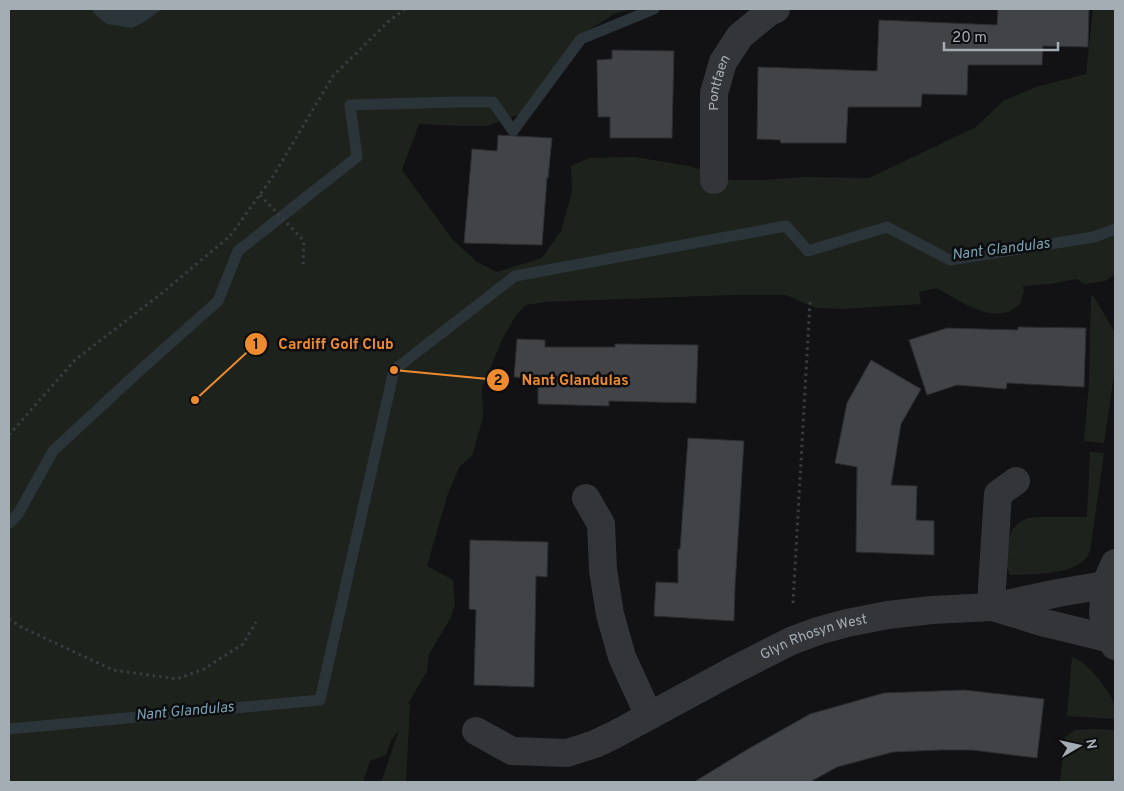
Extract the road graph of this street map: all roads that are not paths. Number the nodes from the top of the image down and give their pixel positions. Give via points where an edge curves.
1 (776, 9) edge
2 (714, 180) dead end
3 (1016, 481) dead end
4 (586, 498) dead end
5 (1110, 574) edge
6 (992, 606) junction
7 (1113, 643) edge
8 (649, 716) junction
9 (476, 731) dead end

1 - 2 street, Pontfaen via 740,36 722,62 714,93
3 - 6 street via 998,494
4 - 8 street via 601,524 603,570 610,614 622,657
5 - 6 street, Glyn Rhosyn West via 1058,593
5 - 7 street via 1103,614
6 - 7 street, Glyn Rhosyn West
6 - 8 street, Glyn Rhosyn West via 888,615 818,631 734,670
8 - 9 street, Glyn Rhosyn West via 595,744 567,753 512,751

